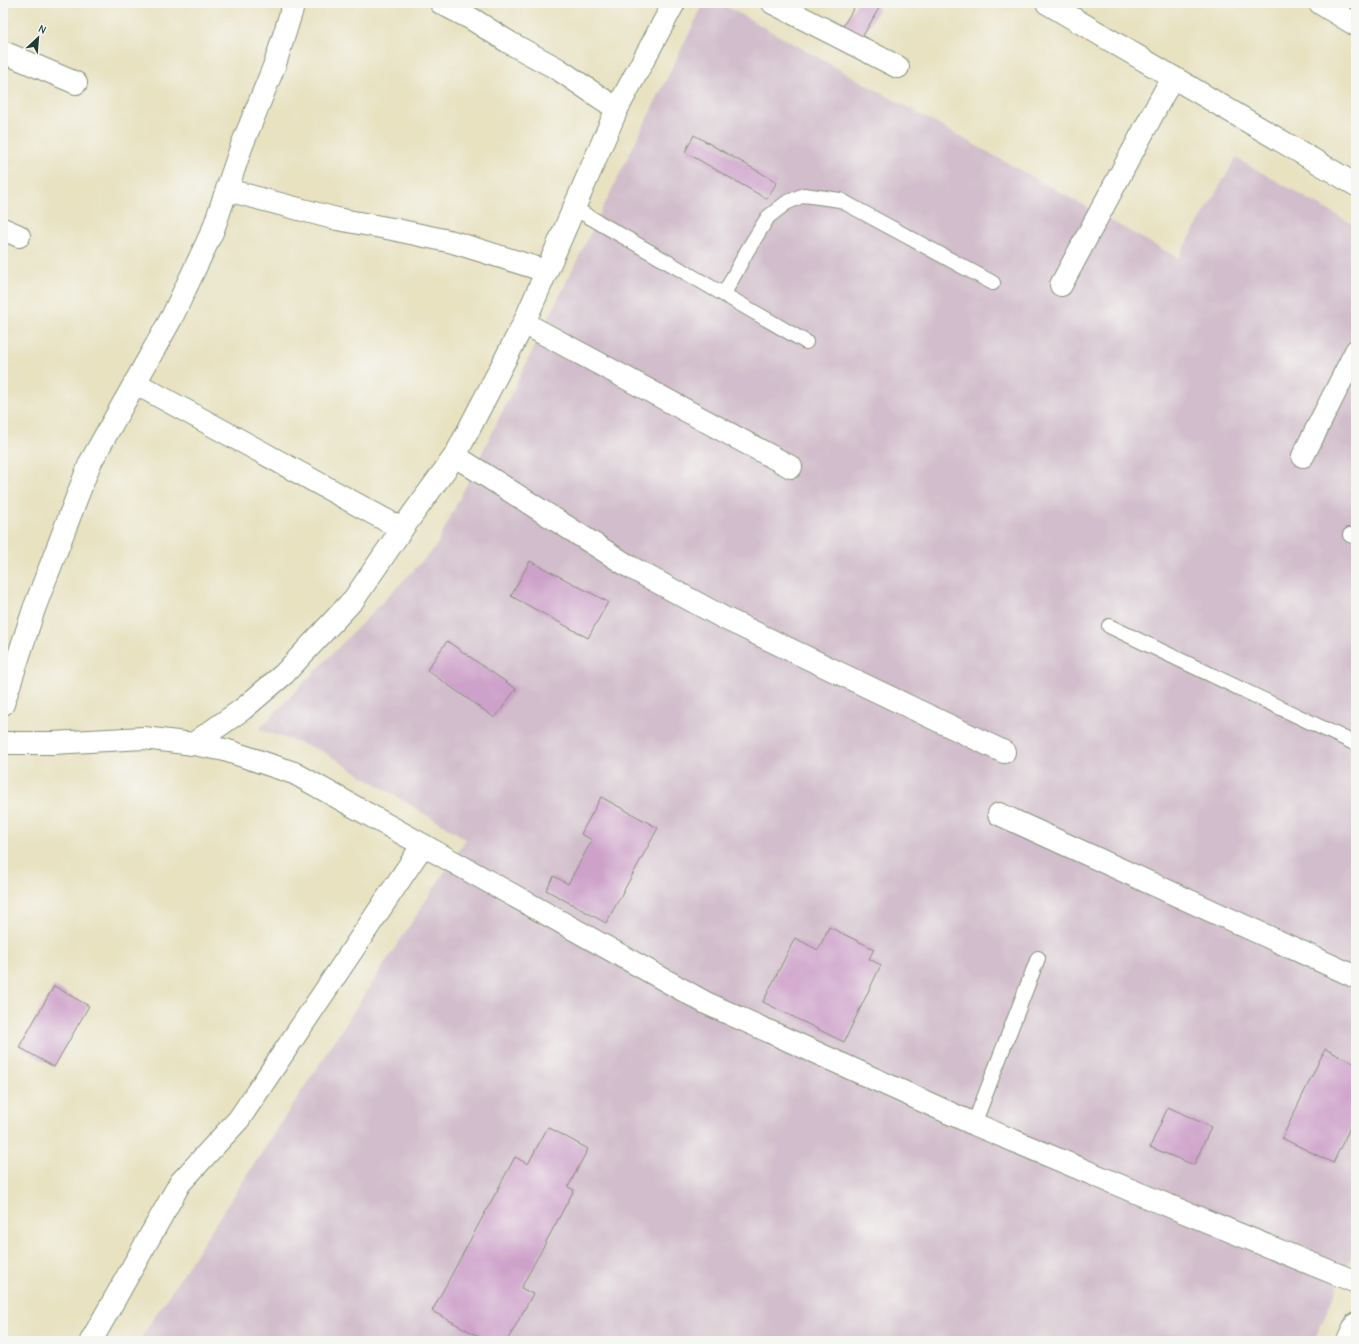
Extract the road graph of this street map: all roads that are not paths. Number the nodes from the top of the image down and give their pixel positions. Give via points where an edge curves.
1 (294, 3) edge
2 (441, 3) edge
3 (674, 3) edge
4 (773, 3) edge
5 (1047, 3) edge
6 (1320, 3) edge
7 (1356, 25) edge
8 (3, 52) edge
9 (898, 67) dead end
10 (1172, 78) junction
11 (76, 84) dead end
12 (617, 109) junction
13 (1356, 185) edge
14 (227, 190) junction
15 (574, 208) junction
16 (546, 271) junction
17 (993, 284) dead end
18 (1061, 285) dead end
19 (724, 294) junction
20 (524, 323) junction
21 (806, 342) dead end
22 (1356, 350) edge
23 (135, 383) junction
24 (455, 456) junction
25 (1303, 456) dead end
26 (791, 467) dead end
27 (402, 529) junction
28 (1109, 626) dead end
29 (5, 692) edge
30 (3, 743) edge
31 (194, 744) junction
32 (1356, 744) edge
33 (1004, 752) dead end
34 (999, 814) dead end
35 (423, 845) junction
36 (1038, 958) dead end
37 (1356, 977) edge
38 (974, 1124) junction
39 (1356, 1282) edge
40 (1356, 1324) edge
41 (91, 1341) edge
42 (1348, 1341) edge

1 - 14 main road via 275,64 242,145
2 - 12 main road via 558,69
3 - 12 main road
4 - 9 main road
5 - 10 main road
6 - 7 main road
8 - 11 main road
10 - 13 main road
10 - 18 main road
12 - 15 main road
14 - 16 main road via 337,219 453,242
14 - 23 main road via 213,230 172,317
15 - 16 main road
15 - 19 lane
16 - 20 main road
17 - 19 lane via 840,200 804,195 786,202 768,217
19 - 21 lane
20 - 24 main road
20 - 26 main road
22 - 25 main road
23 - 27 main road
23 - 29 main road via 90,463
24 - 27 main road
24 - 33 main road via 630,567 710,611
27 - 31 main road via 354,599 284,674 243,709
28 - 32 lane
30 - 31 main road via 144,738
31 - 35 main road via 225,750 294,773
34 - 37 main road
35 - 38 main road via 706,1003
35 - 41 main road via 239,1119 180,1183
36 - 38 lane
38 - 39 main road
40 - 42 main road

